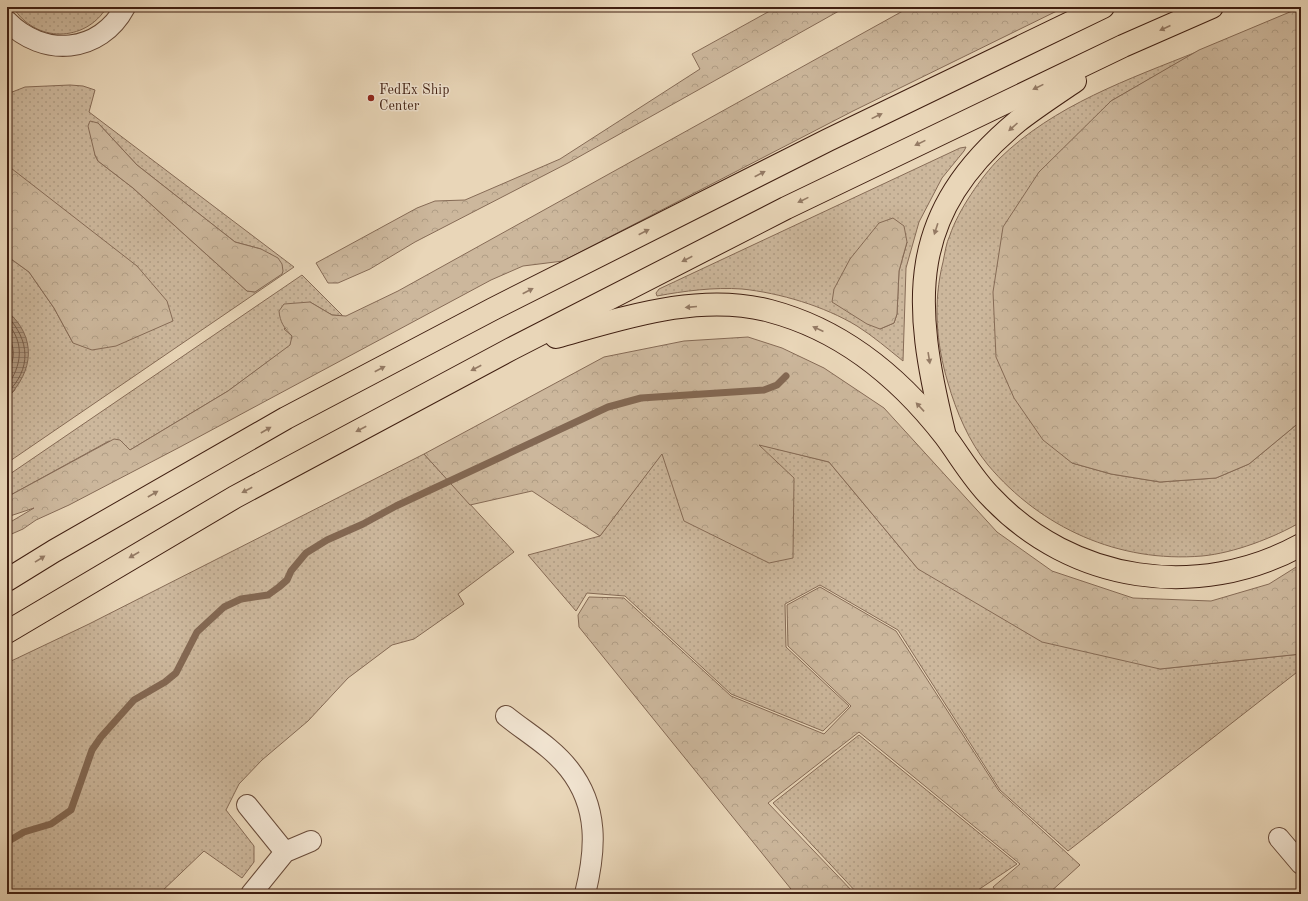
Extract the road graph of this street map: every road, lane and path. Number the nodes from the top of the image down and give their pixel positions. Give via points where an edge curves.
1 (125, 7) edge
2 (1103, 7) edge
3 (1206, 10) edge
4 (7, 21) edge
5 (1123, 46) junction
6 (511, 350) junction
7 (945, 437) junction
8 (1301, 545) edge
9 (7, 580) edge
10 (7, 632) edge
11 (506, 716) dead end
12 (247, 805) dead end
13 (1280, 838) dead end
14 (311, 841) dead end
15 (285, 852) junction
16 (1301, 864) edge
17 (250, 894) edge
18 (586, 894) edge

1 - 4 street via 107,30 91,40 73,45 39,43 21,34
9 -> 2 highway via 54,550 286,418 493,309 835,136
3 -> 5 highway
5 -> 6 highway via 786,208
5 -> 7 highway via 1002,136 967,172 937,224 926,262 923,302 930,364
7 -> 6 highway via 899,386 859,352 818,329 769,311 717,305 663,310 619,319
6 -> 10 highway via 235,497
7 - 8 highway via 978,483 1011,517 1067,554 1120,572 1155,576 1220,574 1254,565
11 - 18 street via 543,744 569,769 588,804 594,846
12 - 15 street
13 - 16 street
14 - 15 street
15 - 17 street

